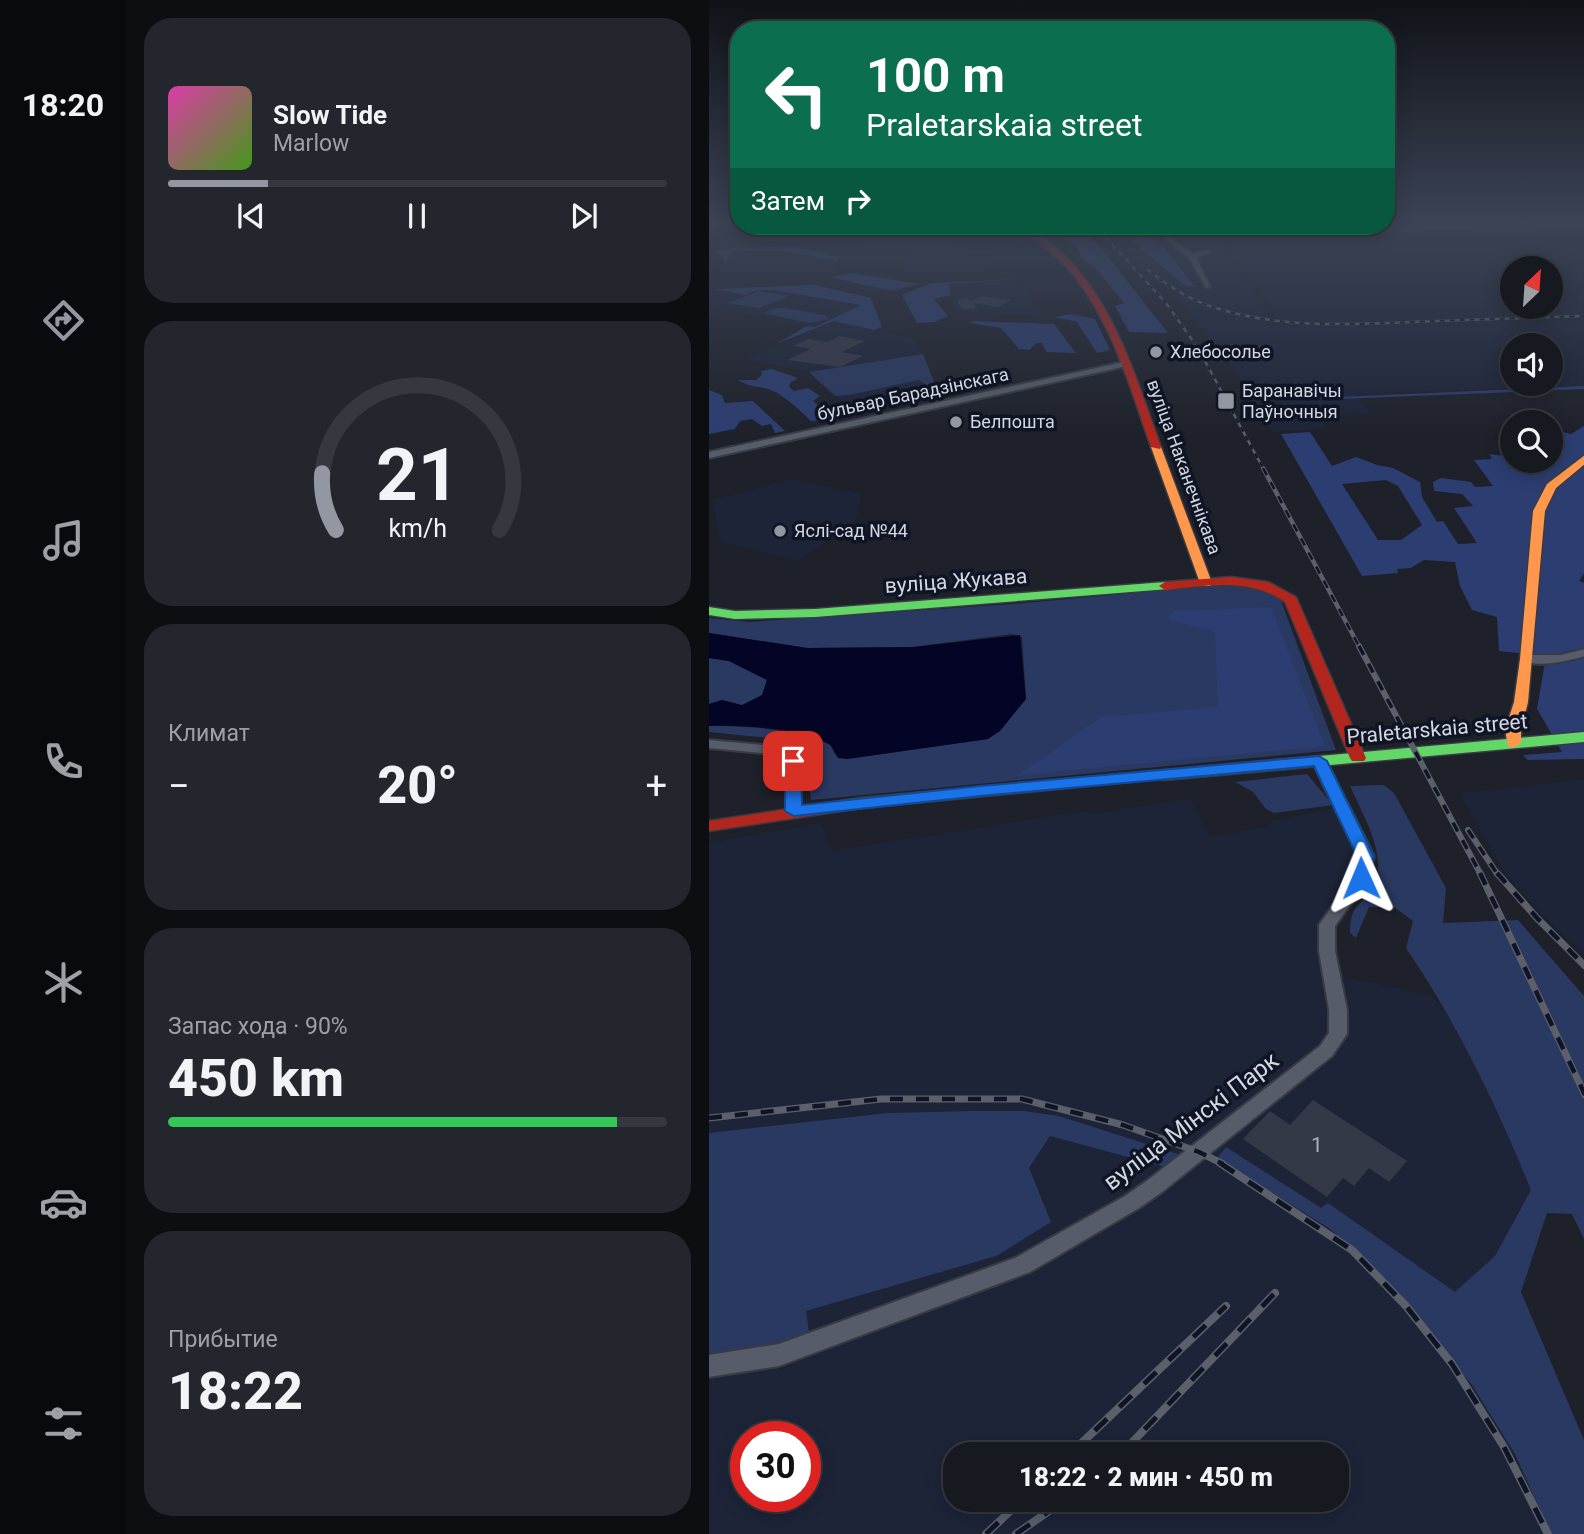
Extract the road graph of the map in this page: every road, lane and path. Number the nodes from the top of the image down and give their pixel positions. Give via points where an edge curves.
1 (1088, 293) edge
2 (1124, 364) junction
3 (709, 455) edge
4 (1584, 458) edge
5 (1206, 583) junction
6 (709, 611) edge
7 (1584, 652) edge
8 (1527, 659) junction
9 (1584, 737) edge
10 (1513, 743) junction
11 (709, 744) edge
12 (1358, 758) junction
13 (1319, 761) junction
14 (794, 811) junction
15 (709, 826) edge
16 (709, 1366) edge

1 - 2 main road, вуліца Наканечнікава via 1114,333
2 - 3 street, бульвар Барадзінскага
2 - 5 main road, вуліца Наканечнікава
4 - 8 main road via 1551,486 1539,511
5 - 6 main road, вуліца Жукава via 815,613 735,615
5 - 12 main road, вуліца Наканечнікава via 1253,583 1285,593
7 - 8 street via 1562,659
8 - 10 main road
9 - 10 main road, Praletarskaia street
10 - 12 main road, Praletarskaia street
11 - 14 street via 757,747 793,761
12 - 13 main road, Praletarskaia street
13 - 14 main road, Praletarskaia street
13 - 16 street, вуліца Мінскі Парк via 1366,856 1361,878 1327,925 1338,1034 1326,1051 1155,1186 1022,1265 779,1355
14 - 15 main road, Praletarskaia street

